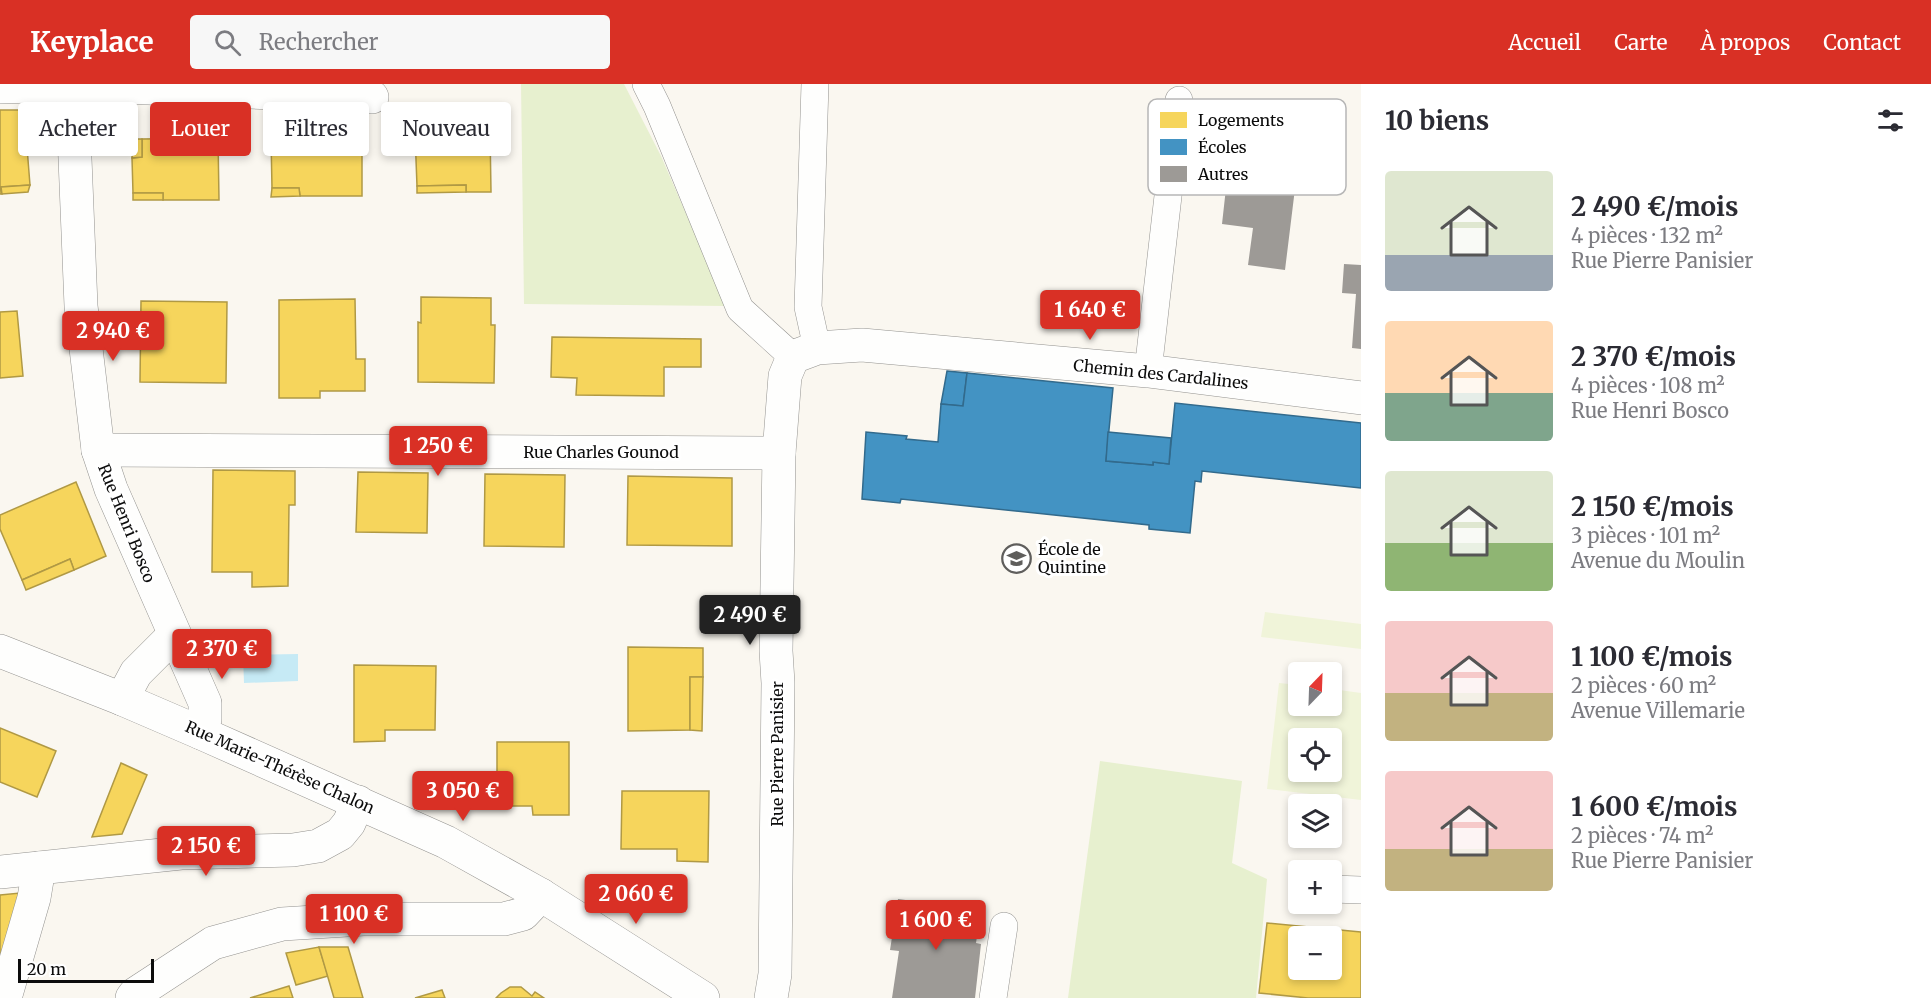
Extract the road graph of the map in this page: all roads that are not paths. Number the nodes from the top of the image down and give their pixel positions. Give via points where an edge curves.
1 (646, 84) edge
2 (815, 84) edge
3 (72, 85) edge
4 (0, 87) edge
5 (372, 97) dead end
6 (1168, 195) edge
7 (805, 353) junction
8 (1148, 371) junction
9 (1361, 398) edge
10 (98, 450) junction
11 (779, 453) junction
12 (174, 635) junction
13 (0, 651) edge
14 (122, 699) junction
15 (201, 733) junction
16 (358, 802) junction
17 (39, 868) junction
18 (0, 872) edge
19 (1342, 890) edge
20 (1361, 891) edge
21 (541, 895) junction
22 (1004, 926) dead end
23 (5, 998) edge
24 (132, 998) edge
25 (703, 998) edge
26 (771, 998) edge
27 (993, 998) edge

1 - 7 lane via 740,309
2 - 7 lane
3 - 4 street
3 - 5 street
3 - 10 street, Rue Henri Bosco via 81,306
6 - 8 lane
7 - 8 street, Chemin des Cardalines via 862,345
7 - 11 street, Rue Pierre Panisier via 785,376
8 - 9 street, Chemin des Cardalines
10 - 11 street, Rue Charles Gounod
10 - 12 street, Rue Henri Bosco
11 - 26 street, Rue Pierre Panisier via 775,974
12 - 14 street via 136,673
12 - 15 street, Rue Henri Bosco via 205,703
13 - 14 street, Rue Marie-Thérèse Chalon
14 - 15 street, Rue Marie-Thérèse Chalon
15 - 16 street, Rue Marie-Thérèse Chalon
16 - 17 street via 340,834 318,846 181,853
16 - 21 street, Rue Marie-Thérèse Chalon via 447,842
17 - 18 street
17 - 23 street
19 - 20 lane
21 - 24 street via 523,914 504,919 363,919 282,924 213,943
21 - 25 street, Rue Marie-Thérèse Chalon
22 - 27 lane

